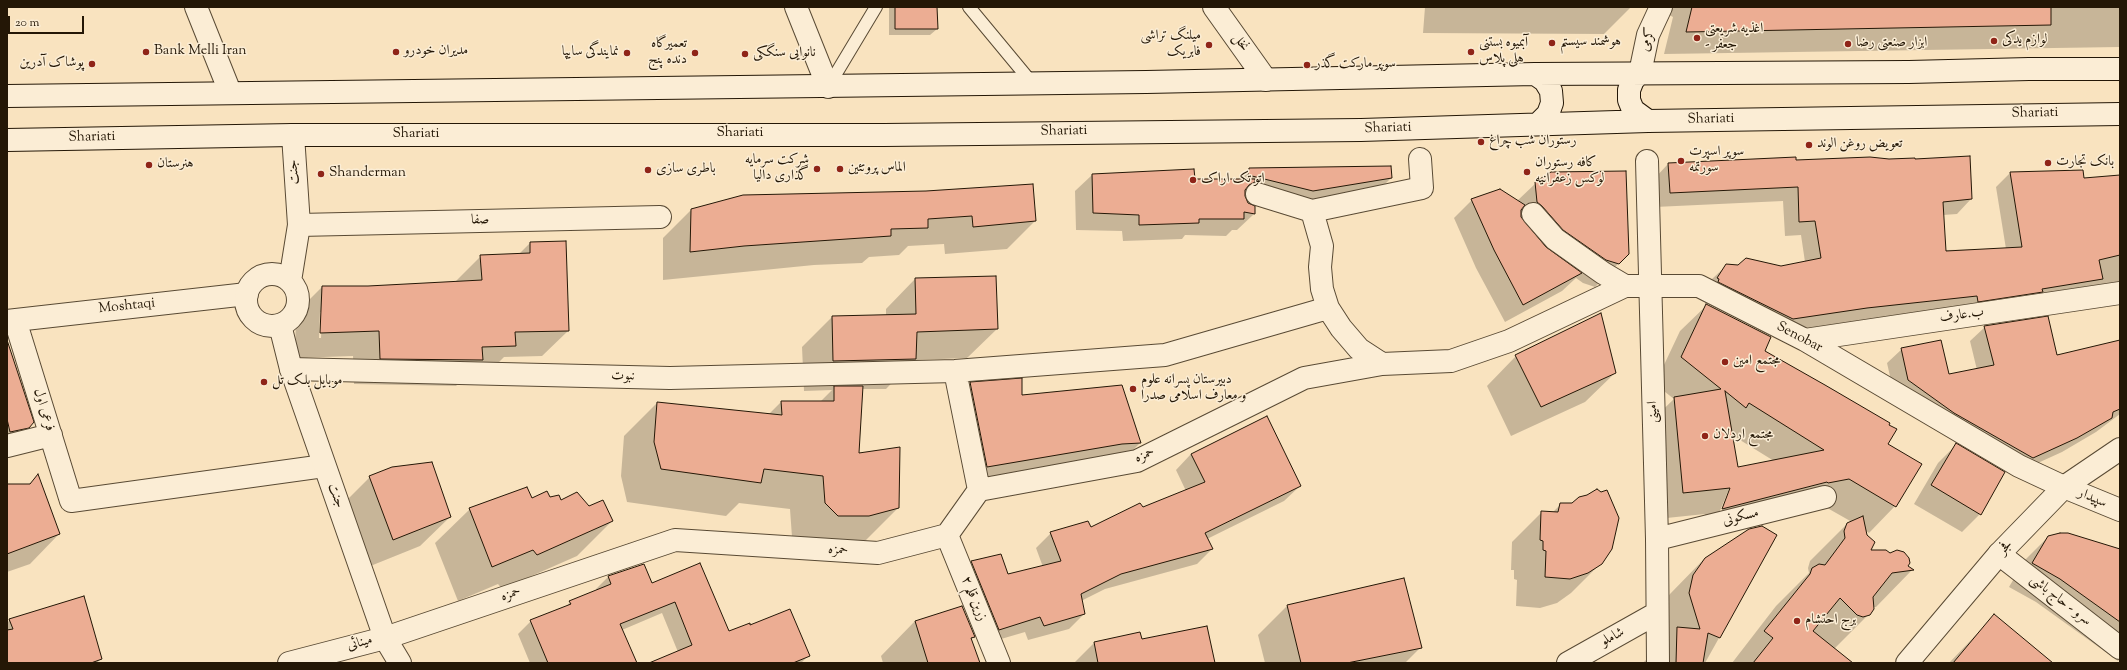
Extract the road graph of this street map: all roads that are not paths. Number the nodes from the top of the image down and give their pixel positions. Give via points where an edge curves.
1 (196, 7) edge
2 (796, 7) edge
3 (876, 7) edge
4 (969, 7) edge
5 (1214, 7) edge
6 (1661, 7) edge
7 (2120, 69) edge
8 (1640, 73) junction
9 (1535, 74) junction
10 (1266, 80) junction
11 (1032, 83) junction
12 (828, 87) junction
13 (230, 92) junction
14 (7, 96) edge
15 (2120, 114) edge
16 (1648, 121) junction
17 (1539, 123) junction
18 (293, 135) junction
19 (7, 140) edge
20 (1420, 159) dead end
21 (1647, 161) dead end
22 (1257, 194) dead end
23 (1312, 211) junction
24 (1533, 214) dead end
25 (660, 217) dead end
26 (299, 225) junction
27 (290, 281) junction
28 (1625, 286) junction
29 (1651, 286) junction
30 (2120, 293) edge
31 (247, 294) junction
32 (1328, 308) junction
33 (11, 321) edge
34 (280, 325) junction
35 (1805, 340) junction
36 (1382, 364) junction
37 (291, 369) junction
38 (955, 371) junction
39 (51, 435) junction
40 (7, 446) edge
41 (2120, 449) edge
42 (324, 466) junction
43 (2064, 487) junction
44 (979, 490) junction
45 (1825, 497) dead end
46 (2120, 510) edge
47 (947, 535) junction
48 (1657, 539) junction
49 (2000, 554) junction
50 (1657, 613) junction
51 (385, 638) junction
52 (2120, 648) edge
53 (289, 663) edge
54 (400, 663) edge
55 (999, 663) edge
56 (1568, 663) edge
57 (1658, 663) edge
58 (1907, 663) edge

1 - 13 street
2 - 12 street
3 - 12 lane
4 - 11 lane
5 - 10 street, نخل
6 - 8 street, کرمی via 1648,35
7 - 8 street
8 - 9 street
8 - 16 street via 1633,80 1629,100 1633,110
9 - 10 street
9 - 17 street via 1545,81 1551,91 1552,103 1548,114
10 - 11 street
11 - 12 street
12 - 13 street
13 - 14 street
15 - 16 street, Shariati
16 - 17 street, Shariati
17 - 18 street, Shariati via 1361,130 884,135
18 - 19 street, Shariati
18 - 26 street, جنت
20 - 23 street via 1422,188
21 - 29 street, امینی
22 - 23 street
23 - 32 street via 1322,246 1322,289
24 - 28 street, Senobar via 1555,239 1602,274
25 - 26 street, صفا
26 - 27 street, جنت
27 - 31 street via 276,274 268,274 254,280
27 - 34 street via 295,287 298,302 293,316
28 - 29 street, Senobar
28 - 36 street, حمزه via 1509,341 1451,361
29 - 35 street, Senobar via 1698,286
29 - 48 street, امینی
30 - 35 street, ب.عارف
31 - 33 street, Moshtaqi
31 - 34 street via 246,303 254,319 262,324
32 - 36 street via 1359,349
32 - 38 street, نبوت via 1165,354
33 - 39 street, فرعی اول
34 - 37 street, جنت
35 - 43 street, Senobar via 2019,466
36 - 44 street, حمزه via 1304,378 1137,460
37 - 38 street, نبوت via 670,378
37 - 42 street, جنت
38 - 44 street
39 - 40 street
39 - 42 street, فرعی اول via 71,501
41 - 43 street, فجر
42 - 51 street, جنت
43 - 46 street, سپیدار
43 - 49 street, فجر
44 - 47 street
45 - 48 street, مسکونی
47 - 51 street, حمزه via 878,553 675,540
47 - 55 street, زرین قلم ۲
48 - 50 street, امینی
49 - 52 street, سرو - حاج باشی
49 - 58 street, فجر
50 - 56 street, شاملو
50 - 57 street, امینی
51 - 53 street, مینائی
51 - 54 street, جنت

